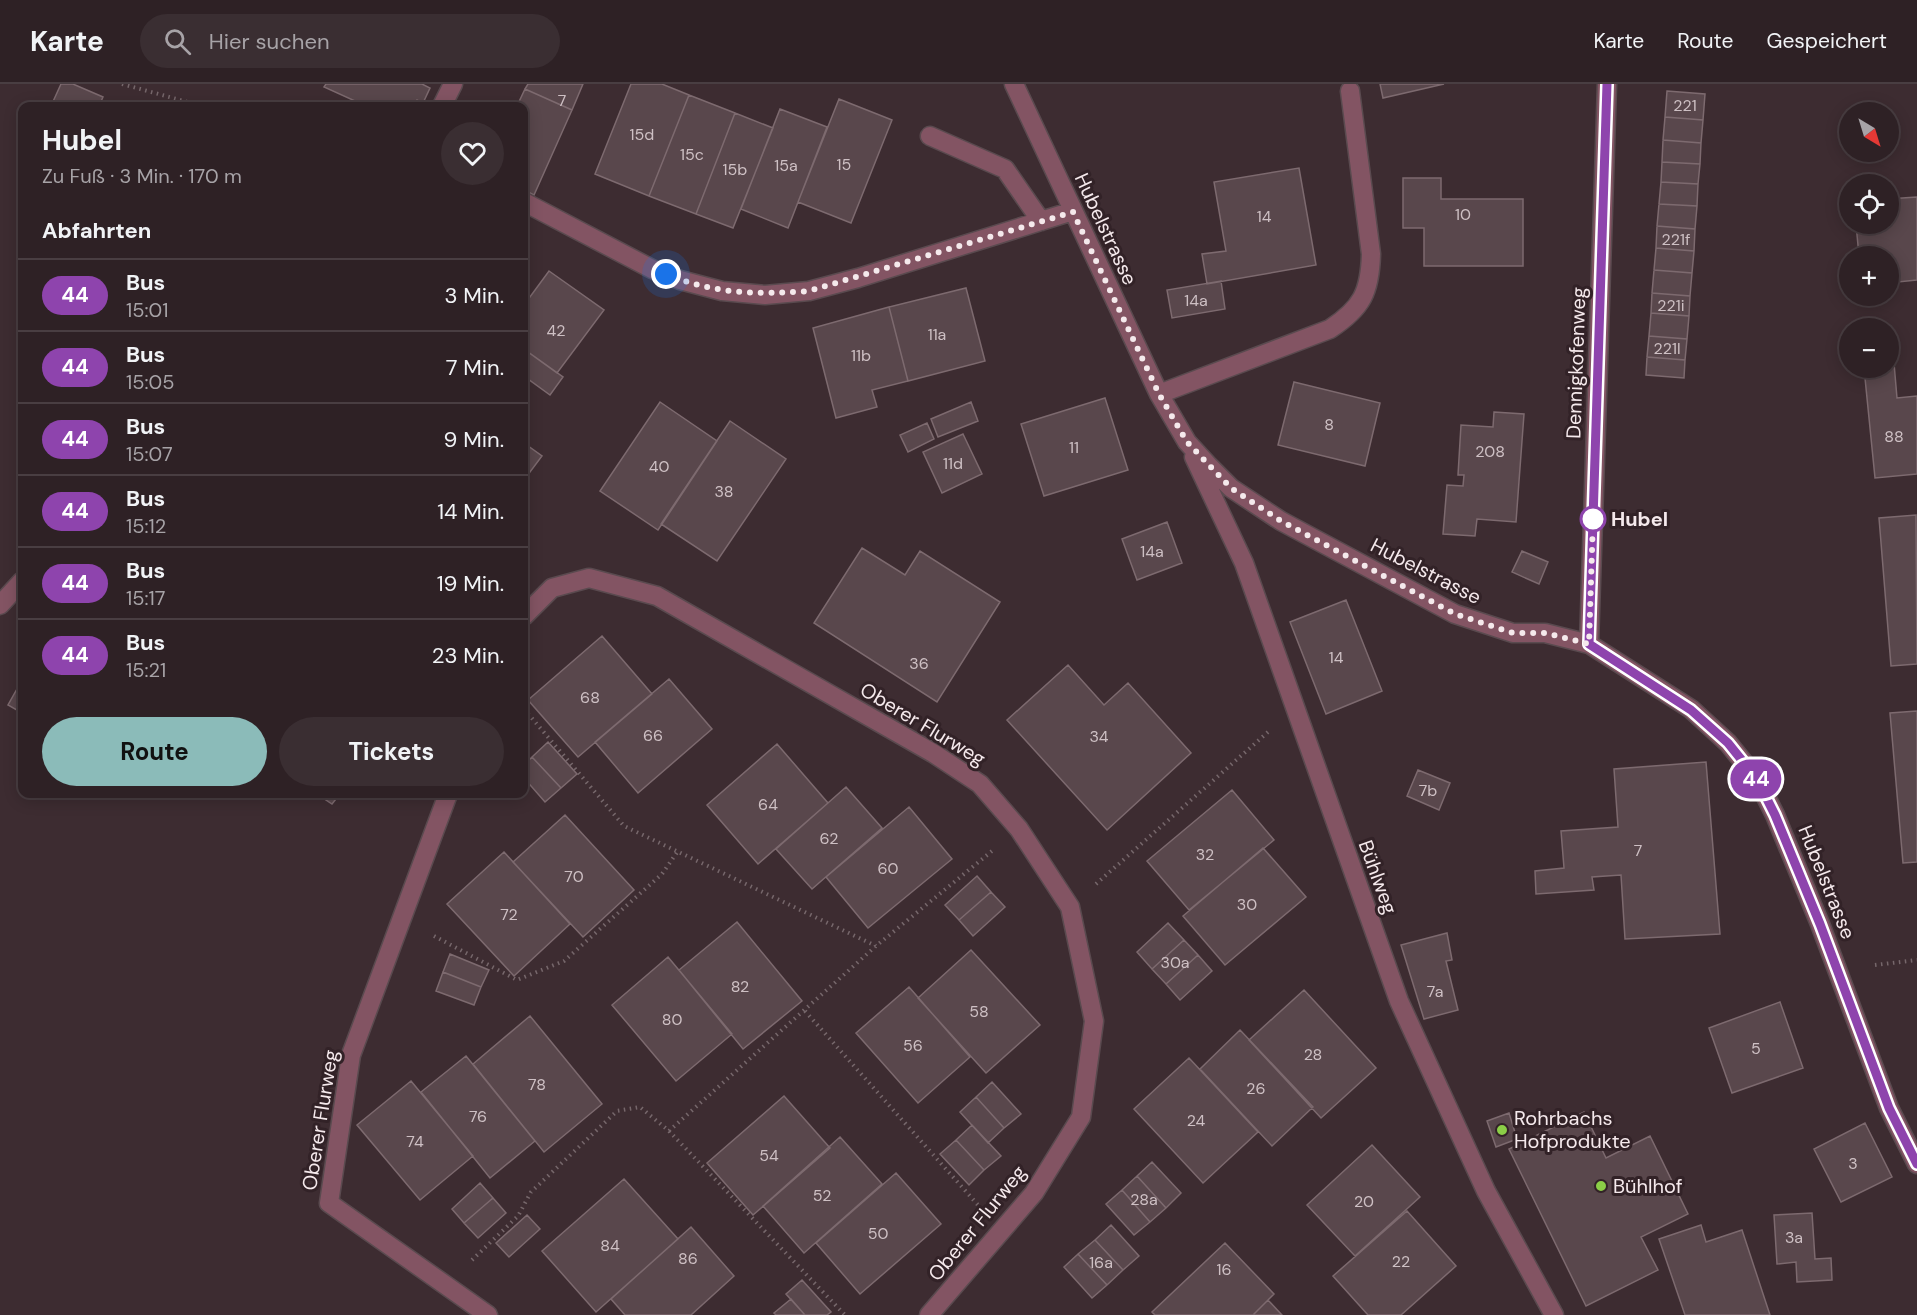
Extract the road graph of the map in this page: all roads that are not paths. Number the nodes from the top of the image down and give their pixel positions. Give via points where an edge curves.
1 (453, 84) edge
2 (1014, 84) edge
3 (1607, 84) edge
4 (1350, 91) dead end
5 (444, 102) edge
6 (930, 136) dead end
7 (528, 204) edge
8 (1073, 212) junction
9 (1041, 221) junction
10 (1159, 394) junction
11 (1187, 442) junction
12 (18, 585) edge
13 (0, 605) edge
14 (528, 612) edge
15 (1589, 644) junction
16 (446, 798) edge
17 (1917, 1164) edge
18 (488, 1315) edge
19 (929, 1315) edge
20 (1554, 1315) edge

1 - 5 street
2 - 8 street, Hubelstrasse
3 - 15 street, Dennigkofenweg
4 - 10 street via 1371,254 1370,281 1361,302 1330,329
6 - 9 street via 1005,169
7 - 9 street via 680,280 722,291 765,295 809,291 858,278
8 - 9 street
8 - 10 street, Hubelstrasse
10 - 11 street, Hubelstrasse
11 - 15 street, Hubelstrasse via 1231,488 1281,521 1455,614 1513,633 1545,633
11 - 20 street, Bühlweg via 1244,563 1399,1001 1486,1191
12 - 13 street
14 - 19 street, Oberer Flurweg via 552,588 589,578 657,596 933,753 980,784 1019,829 1070,907 1094,1021 1081,1117 1034,1193
15 - 17 street, Hubelstrasse via 1691,710 1728,743 1757,779 1820,924 1889,1108
16 - 18 street, Oberer Flurweg via 351,1055 329,1203

